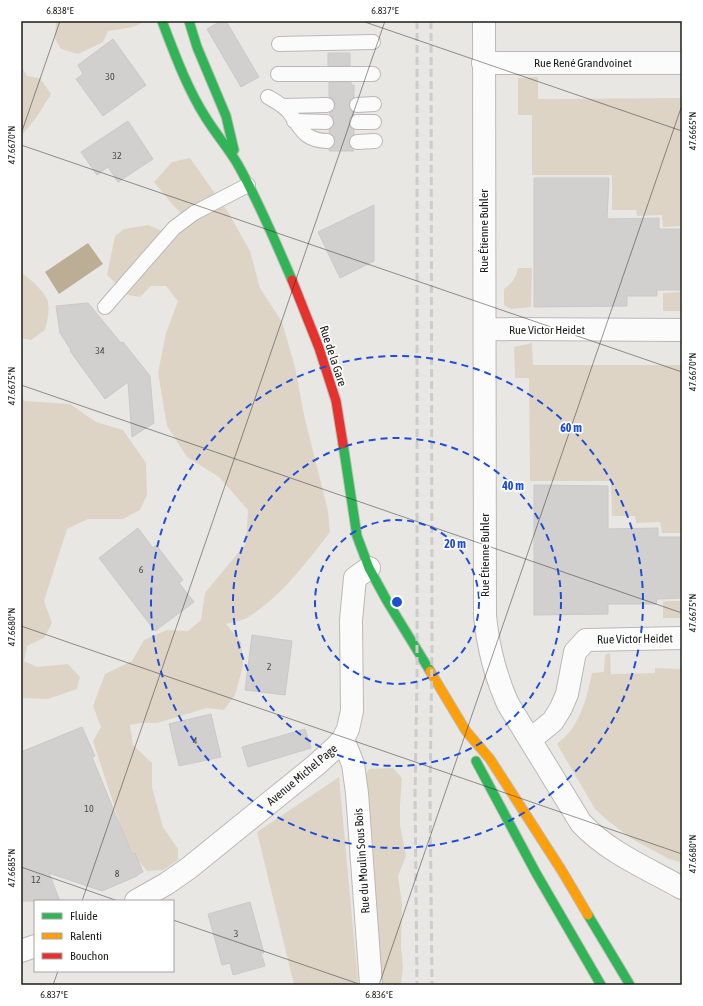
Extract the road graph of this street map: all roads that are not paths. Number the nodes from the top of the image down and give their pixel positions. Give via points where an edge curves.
1 (162, 21) edge
2 (189, 21) edge
3 (484, 21) edge
4 (373, 42) dead end
5 (279, 44) dead end
6 (484, 63) junction
7 (682, 63) edge
8 (278, 74) dead end
9 (374, 74) dead end
10 (268, 97) dead end
11 (374, 104) dead end
12 (327, 105) dead end
13 (357, 105) dead end
14 (283, 106) junction
15 (294, 122) junction
16 (326, 122) dead end
17 (357, 122) dead end
18 (374, 122) dead end
19 (327, 141) dead end
20 (374, 141) dead end
21 (357, 142) dead end
22 (237, 162) junction
23 (248, 185) junction
24 (104, 307) dead end
25 (485, 329) junction
26 (682, 330) edge
27 (369, 568) junction
28 (682, 638) edge
29 (466, 731) junction
30 (343, 739) junction
31 (530, 740) junction
32 (536, 873) junction
33 (553, 885) dead end
34 (682, 888) edge
35 (138, 900) edge
36 (34, 946) edge
37 (21, 951) edge
38 (371, 985) edge
39 (601, 985) edge
40 (630, 985) edge

1 - 22 street, Rue de la Gare via 192,94
2 - 22 street, Rue de la Gare via 226,116
3 - 6 street, Rue Étienne Buhler
4 - 5 lane
6 - 7 street, Rue René Grandvoinet
6 - 25 street, Rue Étienne Buhler
8 - 9 lane
10 - 14 lane
11 - 13 lane
12 - 14 lane
14 - 15 lane
15 - 16 lane
15 - 19 lane via 306,135 319,141
17 - 18 lane
20 - 21 lane
22 - 23 street, Rue de la Gare
23 - 24 lane via 194,213 174,228
23 - 27 street, Rue de la Gare via 300,298 334,394 357,536
25 - 26 street, Rue Victor Heidet
25 - 31 street, Rue Étienne Buhler via 486,626 488,644 500,686
27 - 29 street, Rue de la Gare
27 - 30 street, Avenue Michel Page via 355,578 351,620 352,711
28 - 31 street, Rue Victor Heidet via 586,640 575,652 567,694 561,708 553,721
29 - 32 street via 477,763
29 - 40 street via 490,758
30 - 35 street, Avenue Michel Page via 189,868
30 - 38 street, Rue du Moulin Sous Bois via 353,764 357,793
31 - 34 street, Rue Étienne Buhler via 581,823 593,835 642,868
32 - 33 street
32 - 39 street
36 - 37 street

